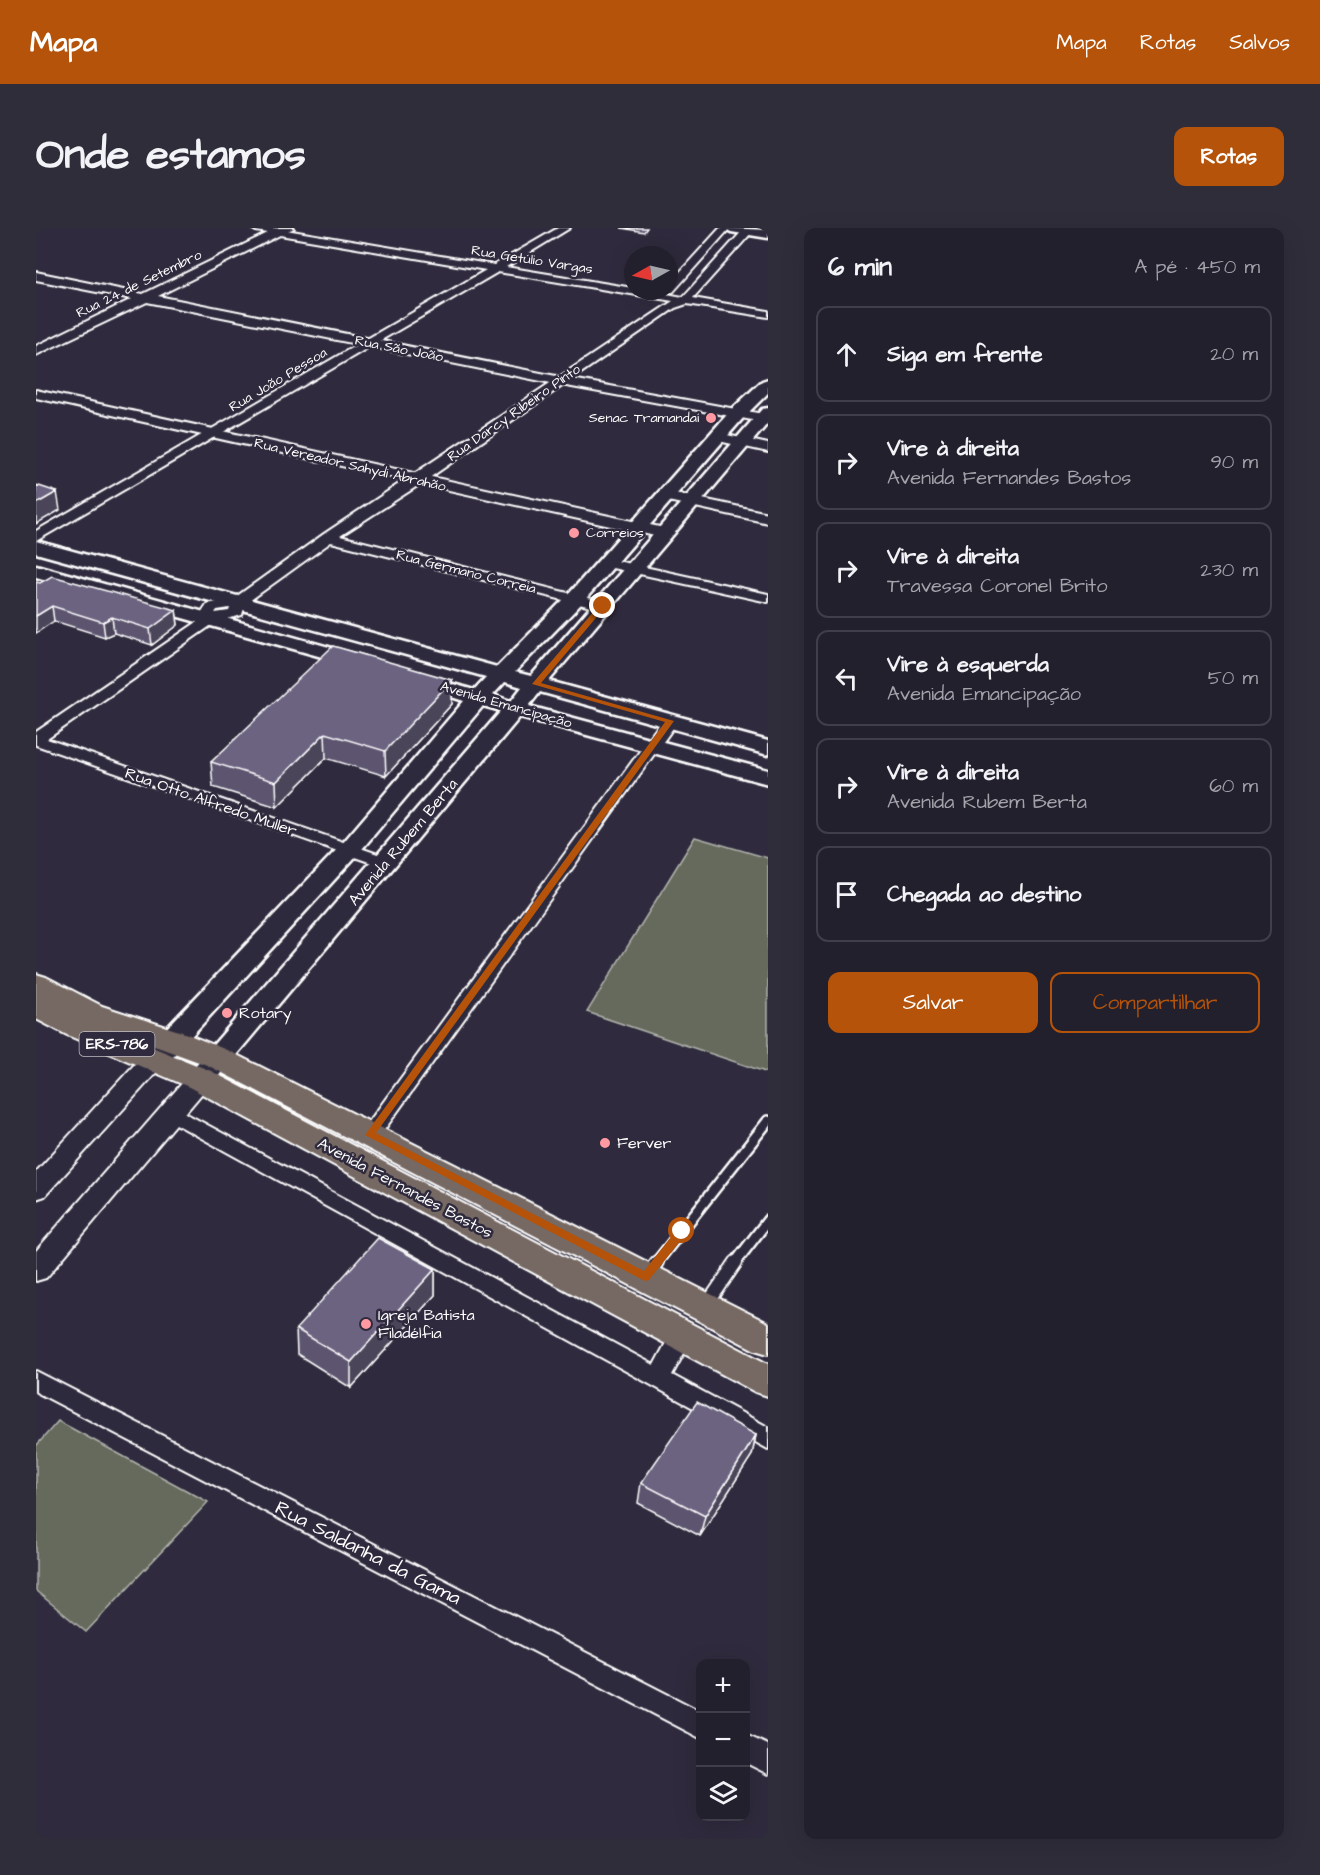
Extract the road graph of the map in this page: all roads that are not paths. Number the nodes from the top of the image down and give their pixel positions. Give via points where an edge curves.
1 (256, 228) edge
2 (565, 228) edge
3 (725, 228) edge
4 (731, 228) edge
5 (284, 230) edge
6 (748, 231) junction
7 (768, 234) edge
8 (494, 270) junction
9 (36, 276) edge
10 (678, 284) edge
11 (624, 289) edge
12 (146, 298) junction
13 (678, 298) edge
14 (663, 300) edge
15 (686, 300) junction
16 (768, 314) edge
17 (369, 343) junction
18 (36, 351) edge
19 (561, 381) junction
20 (768, 385) edge
21 (36, 394) edge
22 (738, 413) junction
23 (766, 415) edge
24 (215, 434) junction
25 (718, 437) junction
26 (742, 443) junction
27 (768, 448) edge
28 (417, 480) junction
29 (665, 496) junction
30 (691, 502) junction
31 (768, 518) edge
32 (638, 527) junction
33 (664, 533) junction
34 (36, 537) edge
35 (329, 537) junction
36 (36, 547) edge
37 (608, 562) junction
38 (633, 568) junction
39 (36, 571) edge
40 (768, 598) edge
41 (575, 599) junction
42 (238, 602) junction
43 (603, 606) junction
44 (211, 619) junction
45 (380, 668) edge
46 (402, 674) edge
47 (501, 675) junction
48 (536, 684) junction
49 (478, 698) junction
50 (516, 709) junction
51 (670, 721) junction
52 (36, 739) edge
53 (652, 745) junction
54 (768, 748) edge
55 (768, 777) edge
56 (349, 850) junction
57 (386, 863) junction
58 (36, 984) edge
59 (36, 1006) edge
60 (162, 1049) junction
61 (209, 1069) junction
62 (172, 1113) junction
63 (768, 1121) edge
64 (370, 1135) junction
65 (36, 1190) edge
66 (768, 1220) edge
67 (36, 1270) edge
68 (645, 1277) junction
69 (705, 1308) junction
70 (682, 1335) junction
71 (768, 1340) edge
72 (657, 1379) junction
73 (36, 1381) edge
74 (768, 1381) edge
75 (768, 1439) edge
76 (696, 1723) edge
77 (750, 1751) edge
78 (768, 1760) edge

1 - 5 street, Rua Getúlio Vargas
2 - 8 street, Rua João Pessoa
3 - 10 street, Rua Darcy Ribeiro Pinto
4 - 6 main road
5 - 8 street, Rua Getúlio Vargas
5 - 12 street, Rua 24 de Setembro
6 - 7 main road
6 - 15 street, Rua Darcy Ribeiro Pinto
8 - 11 street, Rua Getúlio Vargas
8 - 17 street, Rua João Pessoa
9 - 12 street, Rua São João
12 - 17 street, Rua São João
12 - 18 street, Rua 24 de Setembro
13 - 15 street, Rua Darcy Ribeiro Pinto
14 - 19 street, Rua Darcy Ribeiro Pinto
15 - 16 street
17 - 19 street, Rua São João
17 - 24 street, Rua João Pessoa
19 - 22 street, Rua São João
19 - 28 street, Rua Darcy Ribeiro Pinto
20 - 22 main road
21 - 24 street, Rua Vereador Sahydi Abrahão
22 - 23 street, Rua São João
22 - 25 main road
23 - 26 main road, Avenida Rubem Berta
24 - 28 street, Rua Vereador Sahydi Abrahão
24 - 34 street, Rua João Pessoa
25 - 26 street
25 - 29 main road
26 - 27 street
26 - 30 main road, Avenida Rubem Berta
28 - 32 street, Rua Vereador Sahydi Abrahão
28 - 35 street, Rua Darcy Ribeiro Pinto
29 - 30 street
29 - 32 main road
30 - 31 street
30 - 33 main road, Avenida Rubem Berta
32 - 33 street, Rua Vereador Sahydi Abrahão
32 - 37 main road
33 - 38 main road, Avenida Rubem Berta
35 - 41 street, Rua Germano Correia
35 - 42 street, Rua Darcy Ribeiro Pinto
36 - 42 main road, Avenida Emancipação
37 - 38 street
37 - 41 main road
38 - 40 street
38 - 43 main road, Avenida Rubem Berta
39 - 44 main road
41 - 43 street, Rua Germano Correia
41 - 47 main road
42 - 44 street, Rua Darcy Ribeiro Pinto via 234,614
42 - 47 main road, Avenida Emancipação
43 - 48 main road, Avenida Rubem Berta
44 - 45 main road
44 - 52 street, Rua Darcy Ribeiro Pinto
46 - 49 main road, Avenida Emancipação
47 - 48 main road, Avenida Emancipação
47 - 49 main road
48 - 50 main road, Avenida Rubem Berta
48 - 51 main road, Avenida Emancipação
49 - 50 main road, Avenida Emancipação
49 - 56 main road
50 - 53 main road, Avenida Emancipação
50 - 57 main road, Avenida Rubem Berta
51 - 53 street
51 - 54 main road, Avenida Emancipação
52 - 56 street, Rua Otto Alfredo Muller
53 - 55 main road, Avenida Emancipação
53 - 64 street
56 - 57 street, Rua Otto Alfredo Muller
56 - 60 main road
57 - 61 main road, Avenida Rubem Berta
58 - 60 main road, Avenida Fernandes Bastos / ERS-786
59 - 60 main road, Avenida Fernandes Bastos / ERS-786 via 78,1028
60 - 61 main road, Avenida Fernandes Bastos / ERS-786
60 - 65 street
61 - 62 street, Avenida Rubem Berta
61 - 64 main road, Avenida Fernandes Bastos / ERS-786
61 - 70 main road, Avenida Fernandes Bastos / ERS-786
62 - 67 street, Avenida Rubem Berta
62 - 72 street
63 - 68 lane
64 - 68 main road, Avenida Fernandes Bastos / ERS-786
66 - 69 lane
68 - 69 main road, Avenida Fernandes Bastos / ERS-786
69 - 71 main road, Avenida Fernandes Bastos / ERS-786
70 - 72 street
70 - 74 main road, Avenida Fernandes Bastos / ERS-786
72 - 75 street
73 - 76 street, Rua Saldanha da Gama
77 - 78 street

